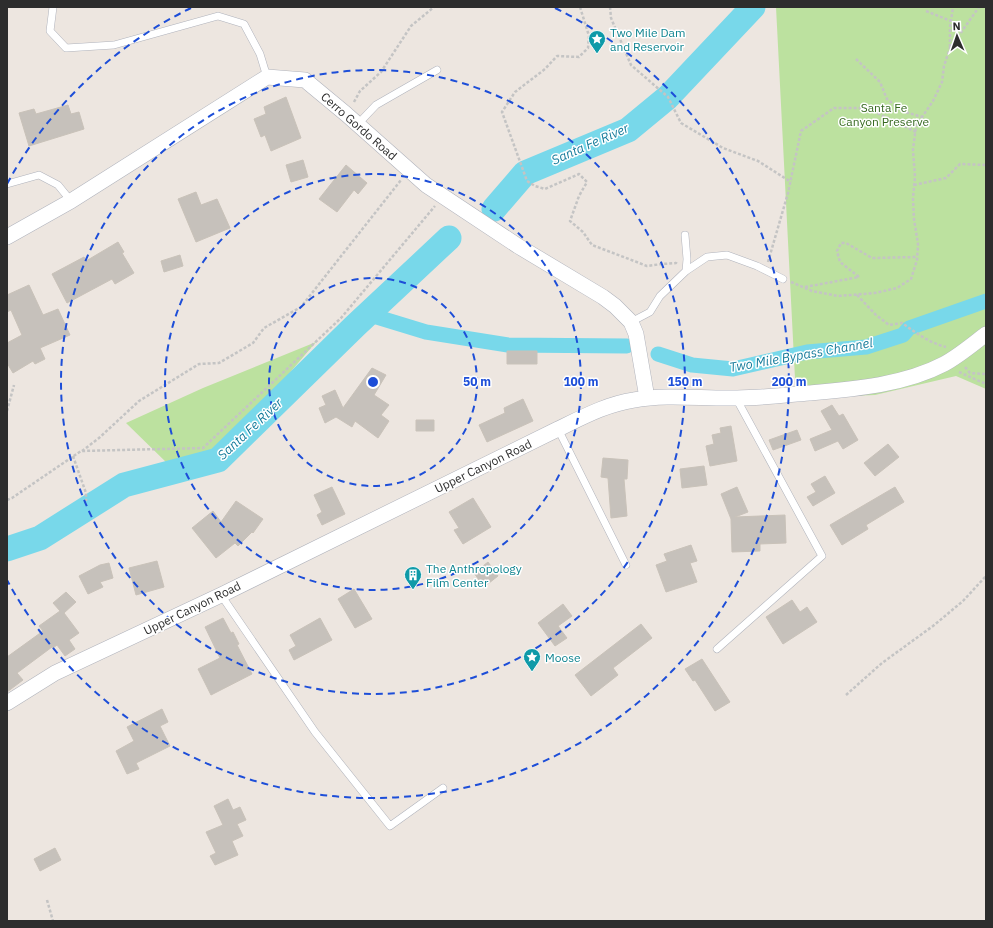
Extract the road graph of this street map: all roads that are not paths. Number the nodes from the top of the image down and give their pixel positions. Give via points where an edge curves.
1 (53, 7) edge
2 (437, 70) dead end
3 (267, 77) junction
4 (358, 124) junction
5 (7, 184) edge
6 (71, 201) junction
7 (685, 235) dead end
8 (7, 237) edge
9 (686, 271) junction
10 (783, 279) road end
11 (634, 328) junction
12 (986, 334) edge
13 (647, 398) junction
14 (736, 398) junction
15 (558, 429) junction
16 (626, 565) dead end
17 (221, 595) junction
18 (717, 649) dead end
19 (7, 703) edge
20 (443, 788) dead end

1 - 3 lane via 50,31 66,48 114,45 218,16 244,24 260,54
2 - 4 lane via 376,105
3 - 4 street, Cerro Gordo Road via 305,80
3 - 6 street
4 - 11 street, Cerro Gordo Road via 426,185 518,246 603,297
5 - 6 lane via 39,175 58,185
6 - 8 street
7 - 9 lane
9 - 10 lane via 707,257 727,255
9 - 11 lane via 660,296 650,312
11 - 13 street
12 - 14 street, Upper Canyon Road via 951,360 907,378 883,384 826,391
13 - 14 street, Upper Canyon Road
13 - 15 street, Upper Canyon Road via 618,403
14 - 18 lane via 822,556
15 - 16 lane
15 - 17 street, Upper Canyon Road
17 - 19 street, Upper Canyon Road via 55,673
17 - 20 lane via 315,732 390,826

